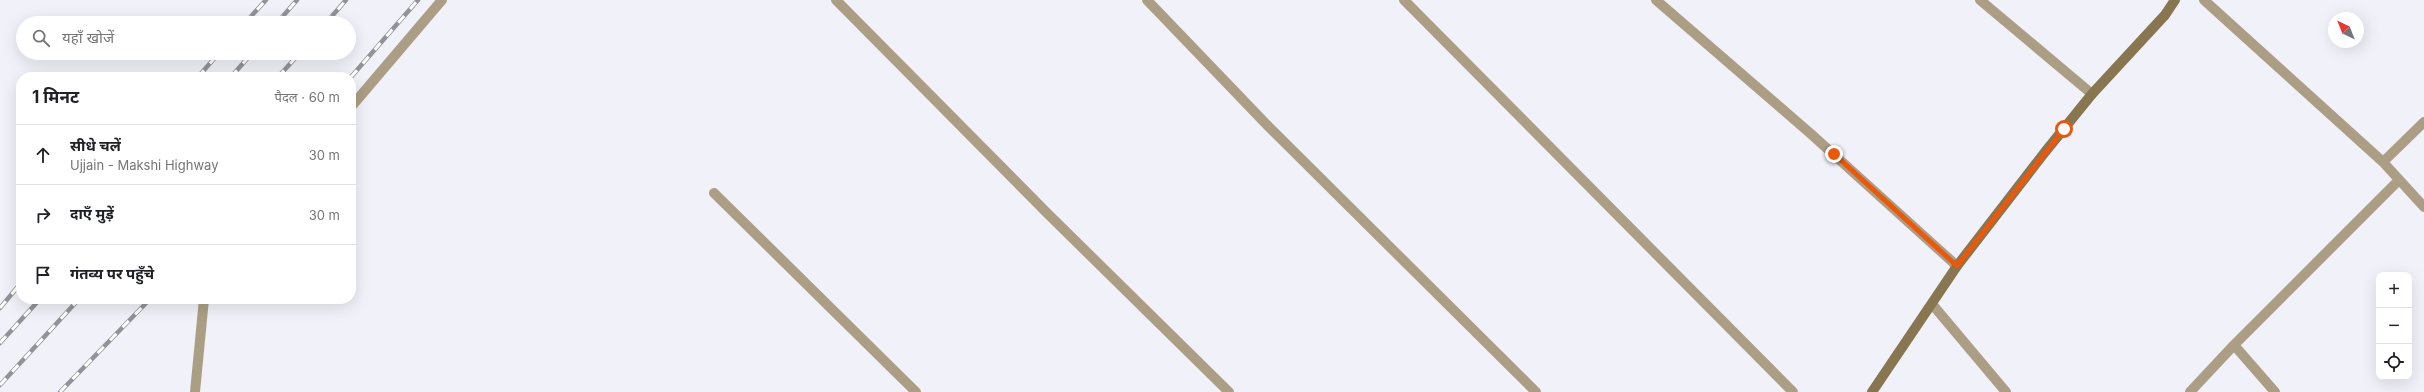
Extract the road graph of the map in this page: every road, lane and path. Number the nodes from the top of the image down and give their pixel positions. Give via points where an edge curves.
1 (442, 0) edge
2 (836, 0) edge
3 (1147, 0) edge
4 (1404, 0) edge
5 (1656, 0) edge
6 (1980, 0) edge
7 (2175, 0) edge
8 (2204, 0) edge
9 (2092, 94) junction
10 (356, 101) edge
11 (2424, 122) edge
12 (2383, 162) junction
13 (2399, 180) junction
14 (714, 194) dead end
15 (2424, 207) edge
16 (1957, 266) junction
17 (204, 304) edge
18 (1932, 304) junction
19 (2234, 345) junction
20 (195, 392) edge
21 (916, 392) edge
22 (1229, 392) edge
23 (1536, 392) edge
24 (1793, 392) edge
25 (1872, 392) edge
26 (2006, 392) edge
27 (2190, 392) edge
28 (2275, 392) edge

1 - 10 street
2 - 22 street
3 - 23 street via 1340,198
4 - 24 street
5 - 16 street via 1811,134
6 - 9 street
7 - 9 main road via 2165,15
8 - 12 street
9 - 16 main road
11 - 12 street
12 - 13 street
13 - 15 street
13 - 19 street
14 - 21 street
16 - 18 main road
17 - 20 street
18 - 25 main road
18 - 26 street
19 - 27 street
19 - 28 street

